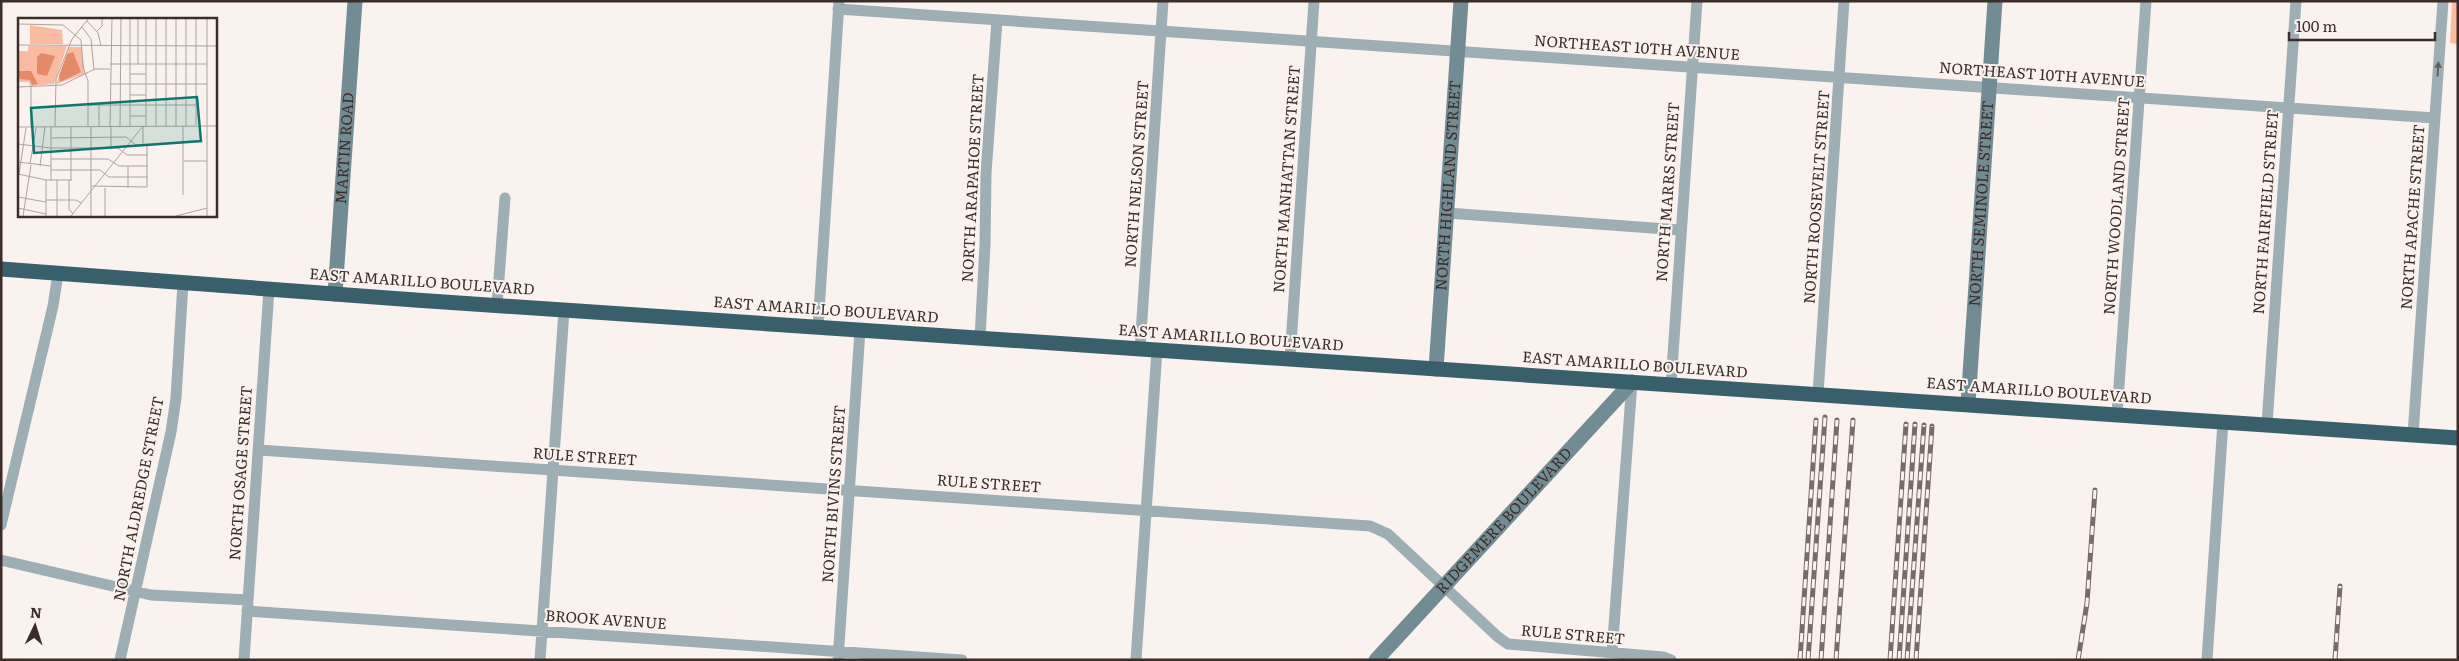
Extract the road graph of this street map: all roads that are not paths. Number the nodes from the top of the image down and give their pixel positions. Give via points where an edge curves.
1 (355, 1) edge
2 (1164, 1) edge
3 (1314, 1) edge
4 (1461, 1) edge
5 (1697, 1) edge
6 (1844, 1) edge
7 (1995, 1) edge
8 (2146, 1) edge
9 (2296, 1) edge
10 (2443, 1) edge
11 (838, 5) edge
12 (997, 20) junction
13 (1161, 31) junction
14 (1311, 41) junction
15 (1458, 51) junction
16 (1692, 67) junction
17 (1839, 77) junction
18 (1989, 87) junction
19 (2139, 96) junction
20 (2288, 108) junction
21 (2435, 118) junction
22 (505, 198) dead end
23 (1448, 214) junction
24 (1680, 230) junction
25 (1, 269) edge
26 (58, 274) junction
27 (183, 283) junction
28 (269, 289) junction
29 (336, 294) junction
30 (497, 306) junction
31 (564, 310) junction
32 (818, 327) junction
33 (860, 330) junction
34 (980, 338) junction
35 (1140, 349) junction
36 (1157, 350) junction
37 (1290, 359) junction
38 (1436, 369) junction
39 (1632, 382) junction
40 (1671, 384) junction
41 (1818, 394) junction
42 (1968, 404) junction
43 (2117, 414) junction
44 (2223, 422) junction
45 (2267, 424) junction
46 (2414, 434) junction
47 (2458, 438) edge
48 (259, 450) junction
49 (552, 470) junction
50 (850, 489) junction
51 (1146, 511) junction
52 (1, 525) edge
53 (1, 560) edge
54 (1444, 587) junction
55 (136, 592) junction
56 (247, 606) junction
57 (542, 631) junction
58 (1612, 653) junction
59 (838, 656) edge
60 (120, 660) edge
61 (244, 660) edge
62 (540, 660) edge
63 (962, 660) edge
64 (1136, 660) edge
65 (1376, 660) edge
66 (1671, 660) edge
67 (2207, 660) edge

1 - 29 street, MARTIN ROAD
2 - 13 street, NORTH NELSON STREET
3 - 14 street, NORTH MANHATTAN STREET
4 - 15 street, NORTH HIGHLAND STREET
5 - 16 street, NORTH MARRS STREET
6 - 17 street, NORTH ROOSEVELT STREET
7 - 18 street, NORTH SEMINOLE STREET
8 - 19 street, NORTH WOODLAND STREET
9 - 20 street, NORTH FAIRFIELD STREET
21 -> 10 street, NORTH APACHE STREET
11 - 12 street, NORTHEAST 10TH AVENUE
11 - 32 street
12 - 13 street, NORTHEAST 10TH AVENUE
12 - 34 street, NORTH ARAPAHOE STREET
13 - 14 street, NORTHEAST 10TH AVENUE
13 - 35 street, NORTH NELSON STREET
14 - 15 street, NORTHEAST 10TH AVENUE
14 - 37 street, NORTH MANHATTAN STREET
15 - 16 street, NORTHEAST 10TH AVENUE
15 - 23 street, NORTH HIGHLAND STREET
16 - 17 street, NORTHEAST 10TH AVENUE
16 - 24 street, NORTH MARRS STREET
17 - 18 street, NORTHEAST 10TH AVENUE
17 - 41 street, NORTH ROOSEVELT STREET
18 - 19 street, NORTHEAST 10TH AVENUE
18 - 42 street, NORTH SEMINOLE STREET
19 - 20 street, NORTHEAST 10TH AVENUE
19 - 43 street, NORTH WOODLAND STREET
20 - 21 street, NORTHEAST 10TH AVENUE
20 - 45 street, NORTH FAIRFIELD STREET
21 - 46 street, NORTH APACHE STREET
22 - 30 street
23 - 24 street
23 - 38 street, NORTH HIGHLAND STREET
24 - 40 street, NORTH MARRS STREET
25 - 26 highway, EAST AMARILLO BOULEVARD
26 - 27 highway, EAST AMARILLO BOULEVARD
26 - 52 street
27 - 28 highway, EAST AMARILLO BOULEVARD
27 - 55 street, NORTH ALDREDGE STREET via 171,432
28 - 29 highway, EAST AMARILLO BOULEVARD
28 - 48 street, NORTH OSAGE STREET
29 - 30 highway, EAST AMARILLO BOULEVARD
30 - 31 highway, EAST AMARILLO BOULEVARD
31 - 32 highway, EAST AMARILLO BOULEVARD
31 - 49 street
32 - 33 highway, EAST AMARILLO BOULEVARD
33 - 34 highway, EAST AMARILLO BOULEVARD
33 - 50 street, NORTH BIVINS STREET
34 - 35 highway, EAST AMARILLO BOULEVARD
35 - 36 highway, EAST AMARILLO BOULEVARD
36 - 37 highway, EAST AMARILLO BOULEVARD
36 - 51 street
37 - 38 highway, EAST AMARILLO BOULEVARD
38 - 39 highway, EAST AMARILLO BOULEVARD
39 - 40 highway, EAST AMARILLO BOULEVARD
39 - 54 street, RIDGEMERE BOULEVARD
39 - 58 street
40 - 41 highway, EAST AMARILLO BOULEVARD
41 - 42 highway, EAST AMARILLO BOULEVARD
42 - 43 highway, EAST AMARILLO BOULEVARD
43 - 44 highway, EAST AMARILLO BOULEVARD
44 - 45 highway, EAST AMARILLO BOULEVARD
44 - 67 street
45 - 46 highway, EAST AMARILLO BOULEVARD
46 - 47 highway, EAST AMARILLO BOULEVARD
48 - 49 street, RULE STREET
48 - 56 street, NORTH OSAGE STREET
49 - 50 street, RULE STREET
49 - 57 street
50 - 51 street, RULE STREET
50 - 59 street, NORTH BIVINS STREET
51 - 54 street, RULE STREET via 1370,526 1388,534
51 - 64 street
53 - 55 street, BROOK AVENUE
54 - 58 street, RULE STREET via 1508,644
54 - 65 street, RIDGEMERE BOULEVARD
55 - 56 street, BROOK AVENUE
55 - 60 street, NORTH ALDREDGE STREET
56 - 57 street, BROOK AVENUE
56 - 61 street, NORTH OSAGE STREET
57 - 59 street, BROOK AVENUE
57 - 62 street
58 - 66 street, RULE STREET
59 - 63 street, BROOK AVENUE

